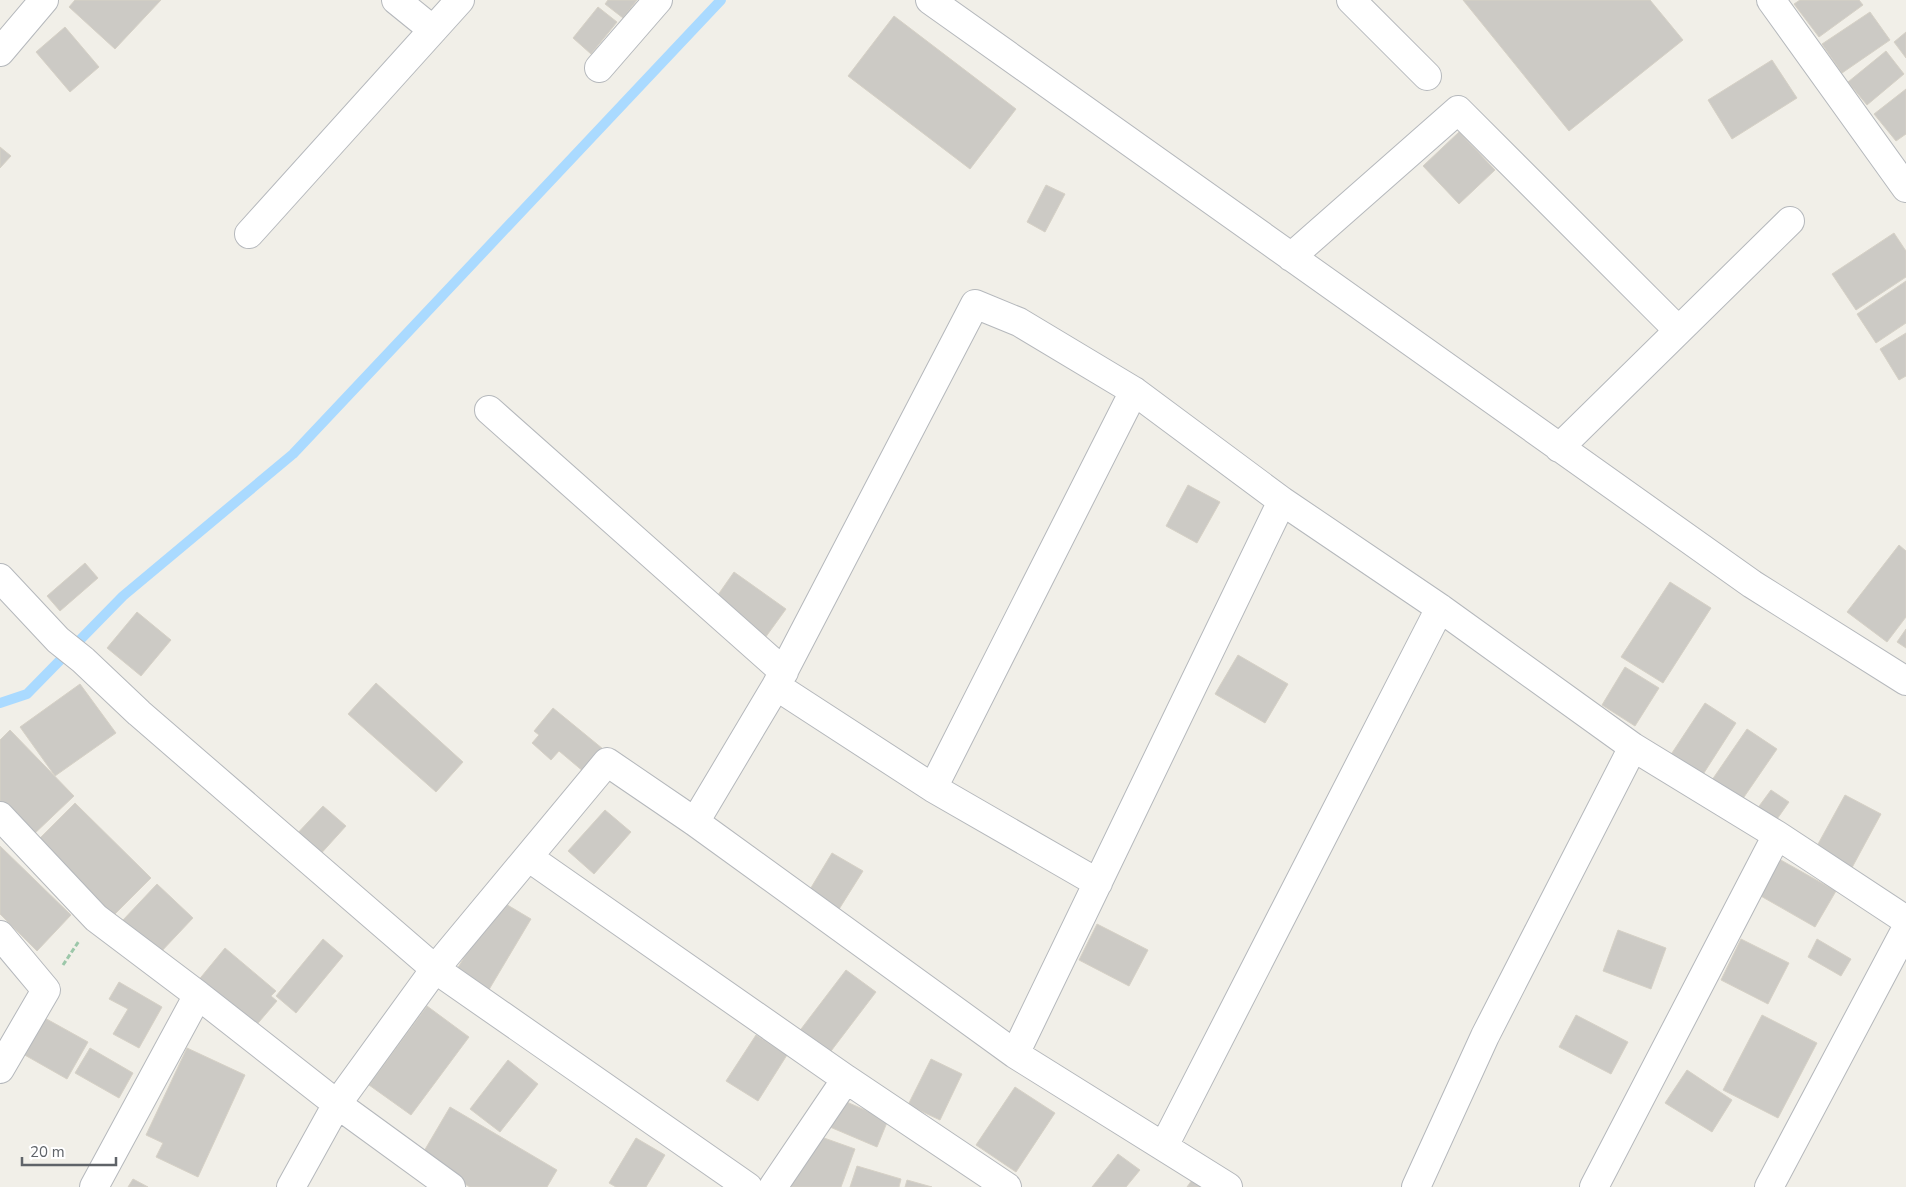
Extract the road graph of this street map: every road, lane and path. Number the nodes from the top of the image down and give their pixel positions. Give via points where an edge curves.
1 (44, 0) edge
2 (396, 0) edge
3 (460, 0) edge
4 (658, 0) edge
5 (930, 0) edge
6 (1351, 0) edge
7 (1771, 0) edge
8 (433, 30) junction
9 (0, 52) edge
10 (599, 68) dead end
11 (1427, 76) dead end
12 (1906, 188) edge
13 (1790, 220) dead end
14 (248, 234) dead end
15 (1291, 257) junction
16 (1678, 330) junction
17 (1134, 391) junction
18 (489, 410) dead end
19 (1559, 448) junction
20 (1282, 501) junction
21 (0, 578) edge
22 (1440, 608) junction
23 (780, 679) junction
24 (1906, 681) edge
25 (1633, 747) junction
26 (933, 788) junction
27 (0, 816) edge
28 (695, 822) junction
29 (1777, 836) junction
30 (528, 857) junction
31 (1098, 883) junction
32 (96, 918) junction
33 (1906, 920) edge
34 (1906, 929) edge
35 (0, 935) edge
36 (435, 969) junction
37 (46, 990) junction
38 (198, 995) junction
39 (1015, 1054) junction
40 (0, 1069) edge
41 (846, 1079) junction
42 (337, 1104) junction
43 (1164, 1146) junction
44 (94, 1187) edge
45 (291, 1187) edge
46 (451, 1187) edge
47 (748, 1187) edge
48 (773, 1187) edge
49 (1007, 1187) edge
50 (1228, 1187) edge
51 (1416, 1187) edge
52 (1594, 1187) edge
53 (1769, 1187) edge

1 - 9 street
2 - 8 street
3 - 8 street
4 - 10 street
5 - 15 street
6 - 11 street
7 - 12 street
8 - 14 street
13 - 16 street
15 - 16 street via 1458,110
15 - 19 street
16 - 19 street
17 - 20 street
17 - 23 street via 1019,322 975,304
17 - 26 street
18 - 23 street
19 - 24 street via 1752,584
20 - 22 street
20 - 31 street
21 - 36 street via 58,640 138,713
22 - 25 street
22 - 43 street
23 - 26 street
23 - 28 street
25 - 29 street
25 - 51 street via 1485,1036
26 - 31 street
27 - 32 street
28 - 30 street via 607,762
28 - 39 street
29 - 33 street
29 - 52 street
30 - 36 street
30 - 41 street
31 - 39 street
32 - 37 path
32 - 38 street
34 - 53 street
35 - 37 street
36 - 42 street
36 - 47 street
37 - 40 street
38 - 42 street
38 - 44 street
39 - 43 street
41 - 48 street
41 - 49 street
42 - 45 street
42 - 46 street
43 - 50 street

